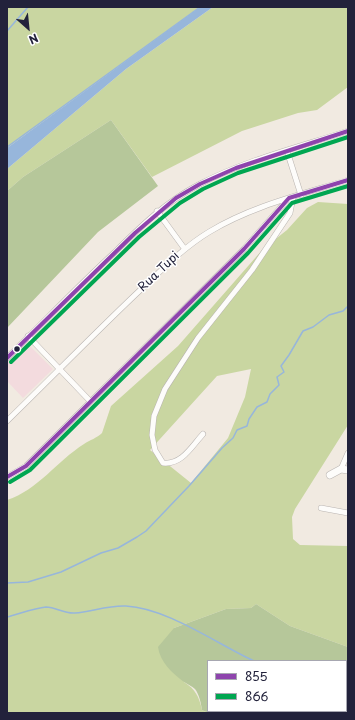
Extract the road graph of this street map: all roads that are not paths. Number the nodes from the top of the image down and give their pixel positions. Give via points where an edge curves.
1 (348, 131) edge
2 (287, 151) junction
3 (348, 180) edge
4 (301, 195) junction
5 (291, 198) junction
6 (157, 211) junction
7 (184, 248) junction
8 (28, 336) junction
9 (7, 358) edge
10 (60, 369) junction
11 (90, 401) junction
12 (7, 421) edge
13 (203, 434) dead end
14 (348, 453) edge
15 (344, 469) edge
16 (330, 475) dead end
17 (7, 477) edge
18 (321, 508) dead end
19 (348, 513) edge

1 - 2 street
2 - 4 street
2 - 6 street via 200,184
3 - 4 street, Rua Tupi
4 - 5 street, Rua Tupi
5 - 7 street, Rua Tupi via 266,204 238,216
5 - 11 street via 244,249
5 - 13 street via 290,213 252,270 198,338 164,389 154,416 152,434 155,450 163,463 171,464 179,460
6 - 7 street
6 - 8 street
7 - 10 street, Rua Tupi
8 - 9 street
8 - 10 street
10 - 11 street
10 - 12 street, Rua Tupi
11 - 17 street via 26,466
14 - 15 street
15 - 16 street
18 - 19 street

